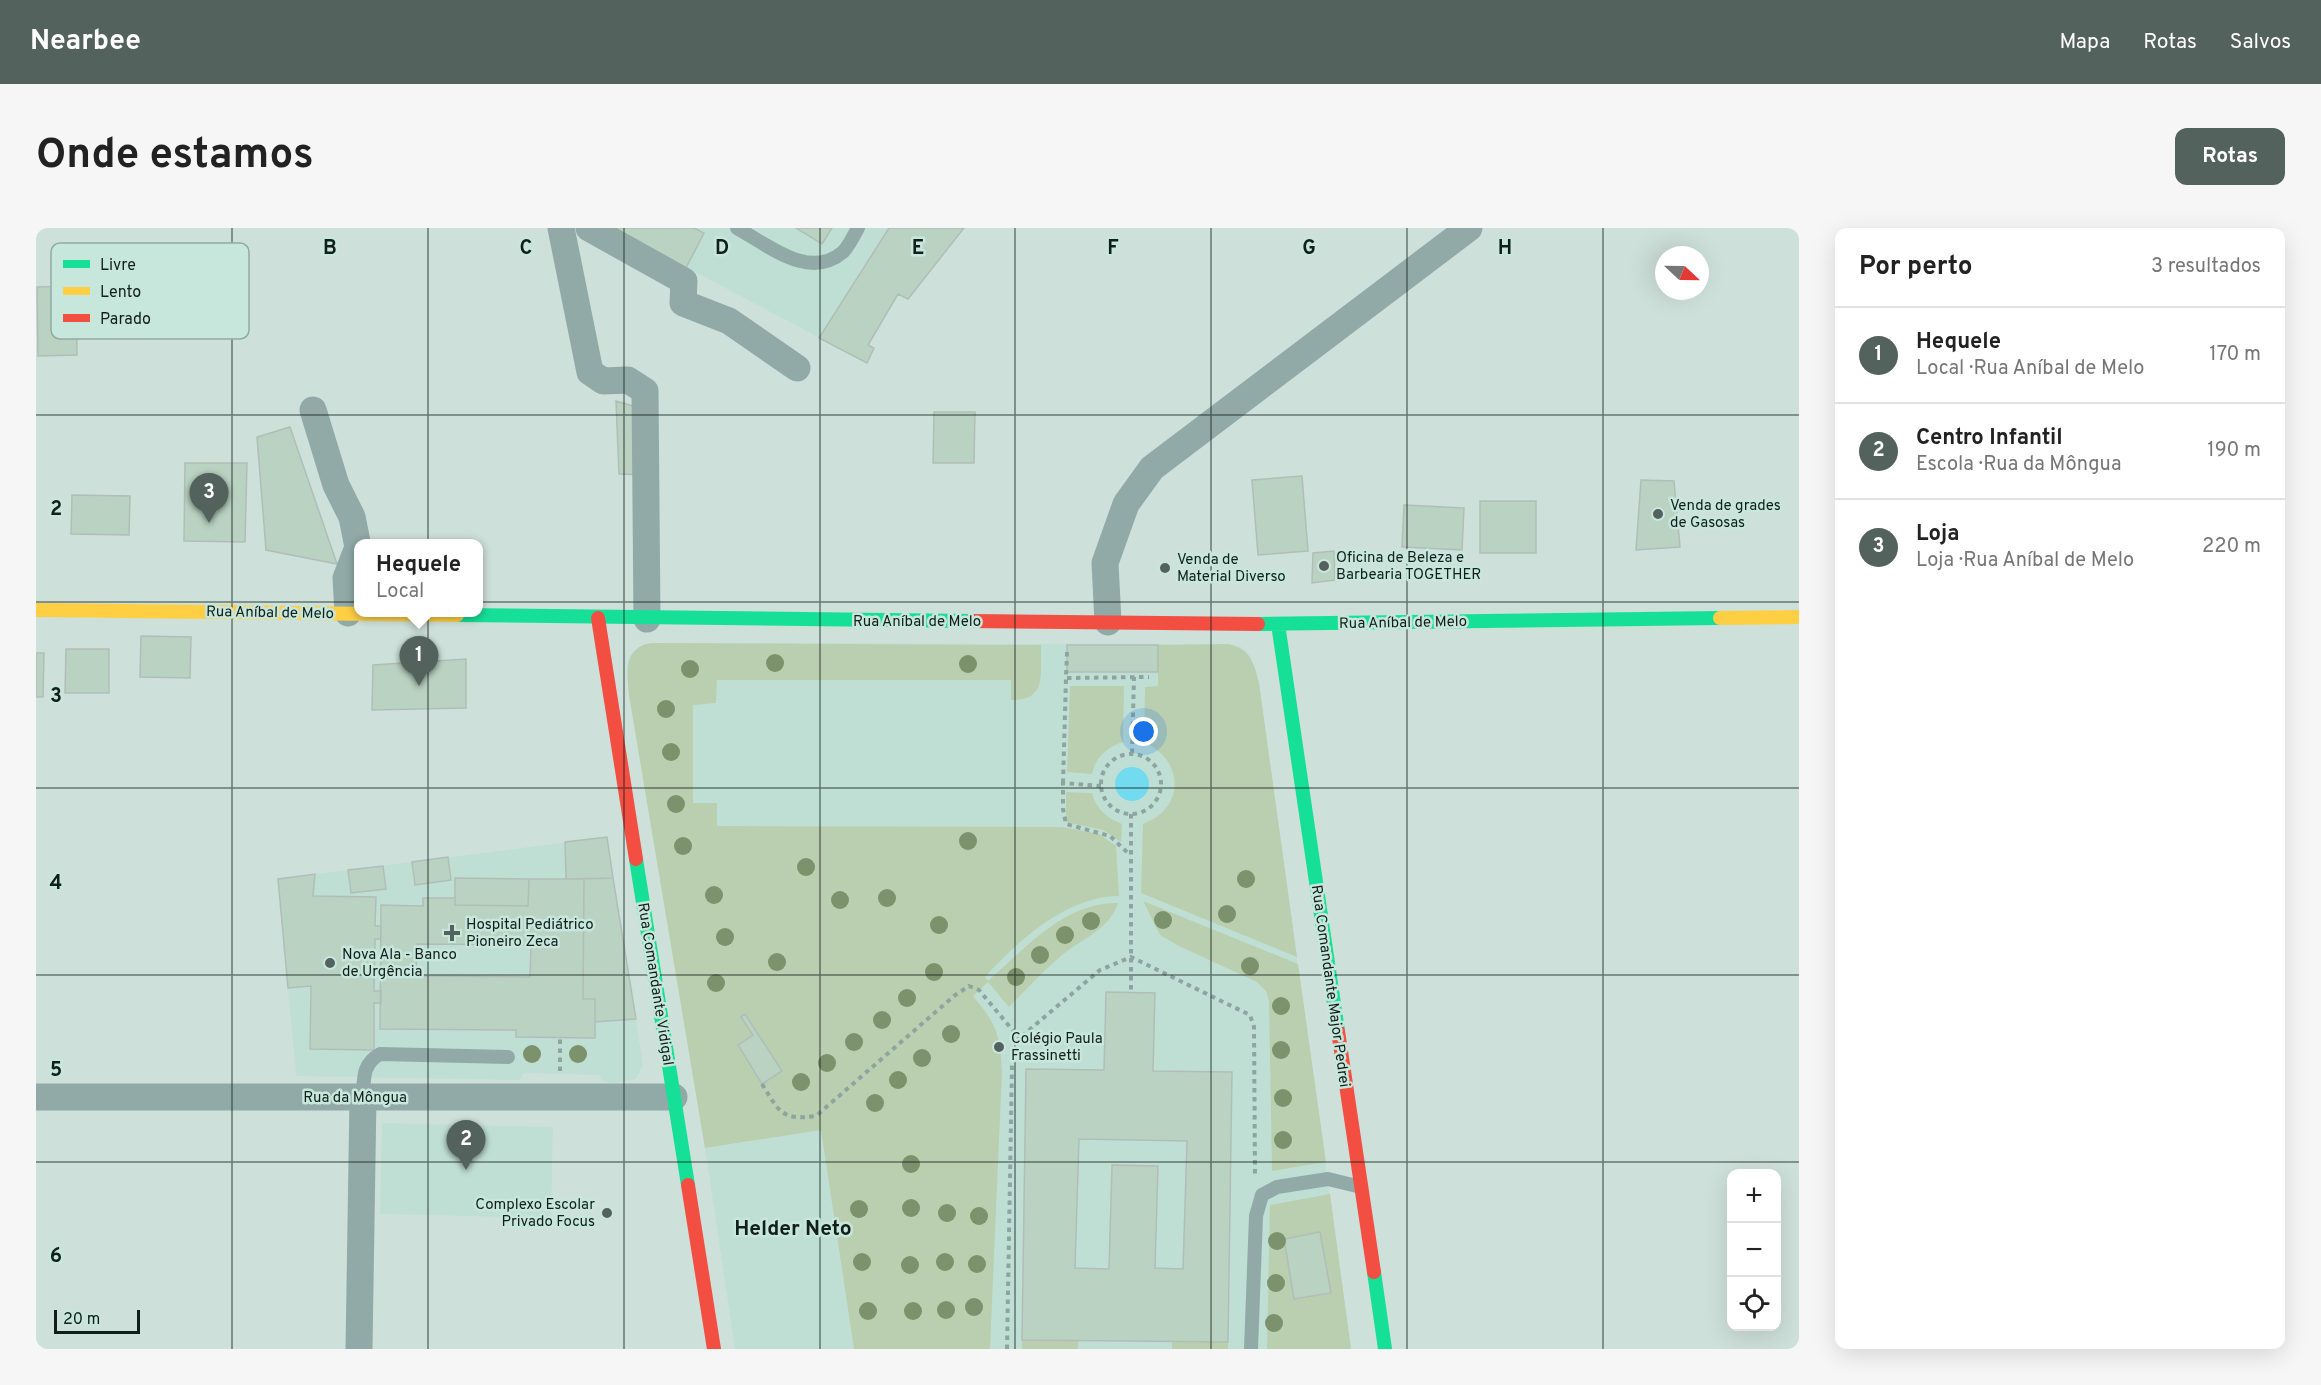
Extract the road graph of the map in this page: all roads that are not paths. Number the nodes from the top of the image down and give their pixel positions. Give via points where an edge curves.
1 (561, 228) edge
2 (589, 228) edge
3 (737, 228) edge
4 (858, 228) edge
5 (1469, 228) edge
6 (797, 368) dead end
7 (313, 410) dead end
8 (356, 539) edge
9 (354, 558) edge
10 (36, 610) edge
11 (348, 613) junction
12 (354, 613) edge
13 (483, 616) edge
14 (1799, 617) edge
15 (598, 618) junction
16 (647, 619) junction
17 (1108, 622) junction
18 (1278, 624) junction
19 (508, 1057) dead end
20 (36, 1097) edge
21 (363, 1097) junction
22 (674, 1097) junction
23 (1361, 1187) junction
24 (359, 1349) edge
25 (714, 1349) edge
26 (1251, 1349) edge
27 (1385, 1349) edge

1 - 16 street via 590,372 603,381 628,380 645,391
2 - 6 street via 684,281 684,303 729,321
3 - 4 lane via 801,263 826,263 844,251
5 - 17 street via 1152,468 1126,504 1105,563
7 - 8 street
9 - 11 street via 346,578
10 - 11 street, Rua Aníbal de Melo
11 - 12 street, Rua Aníbal de Melo
13 - 15 street, Rua Aníbal de Melo
14 - 18 street, Rua Aníbal de Melo
15 - 16 street, Rua Aníbal de Melo
15 - 22 street, Rua Comandante Vidigal
16 - 17 street, Rua Aníbal de Melo
17 - 18 street, Rua Aníbal de Melo
18 - 23 street, Rua Comandante Major Pedrei
19 - 21 lane via 380,1054 364,1071
20 - 21 street, Rua da Môngua
21 - 22 street, Rua da Môngua
21 - 24 street
22 - 25 street, Rua Comandante Vidigal
23 - 26 lane via 1328,1179 1277,1187 1262,1195 1256,1216
23 - 27 street, Rua Comandante Major Pedrei

